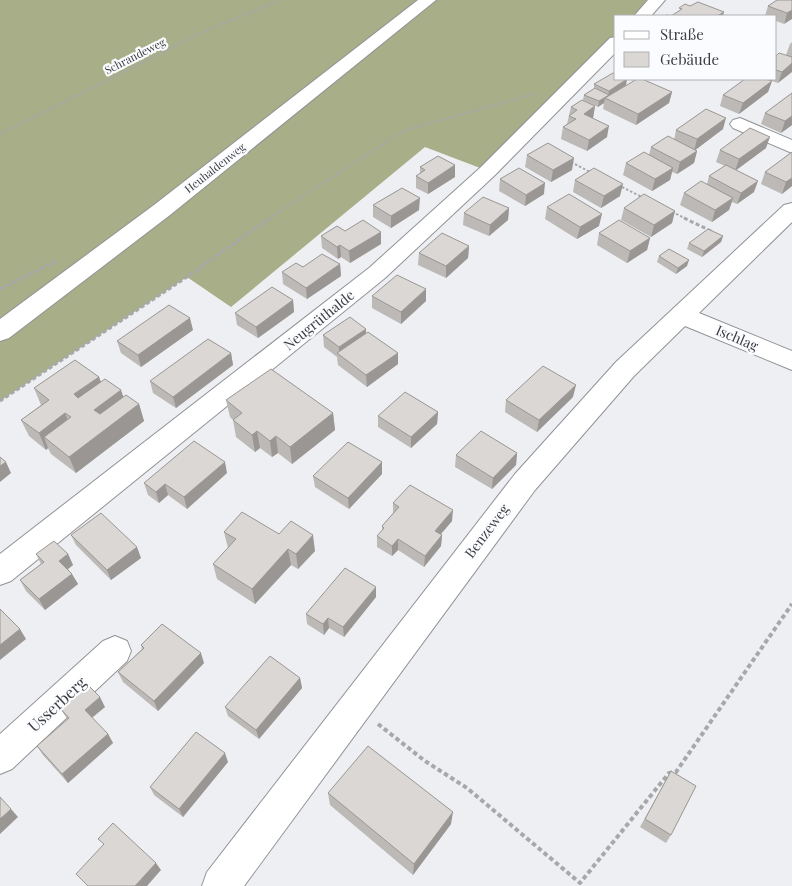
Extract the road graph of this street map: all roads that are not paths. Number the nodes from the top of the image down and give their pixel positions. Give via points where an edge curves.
1 (428, 0) edge
2 (658, 0) edge
3 (643, 15) edge
4 (614, 44) edge
5 (740, 124) dead end
6 (792, 147) edge
7 (792, 210) edge
8 (681, 315) junction
9 (0, 332) edge
10 (792, 361) edge
11 (0, 572) edge
12 (115, 651) dead end
13 (0, 757) edge
14 (222, 886) edge

1 - 9 street, Heuhaldenweg via 162,210
2 - 3 street
4 - 11 street, Neugrüthalde via 488,170 377,273
5 - 6 street
7 - 8 street, Benzeweg
8 - 10 street, Ischlag
8 - 14 street, Benzeweg via 625,369 525,482
12 - 13 street, Usserberg

